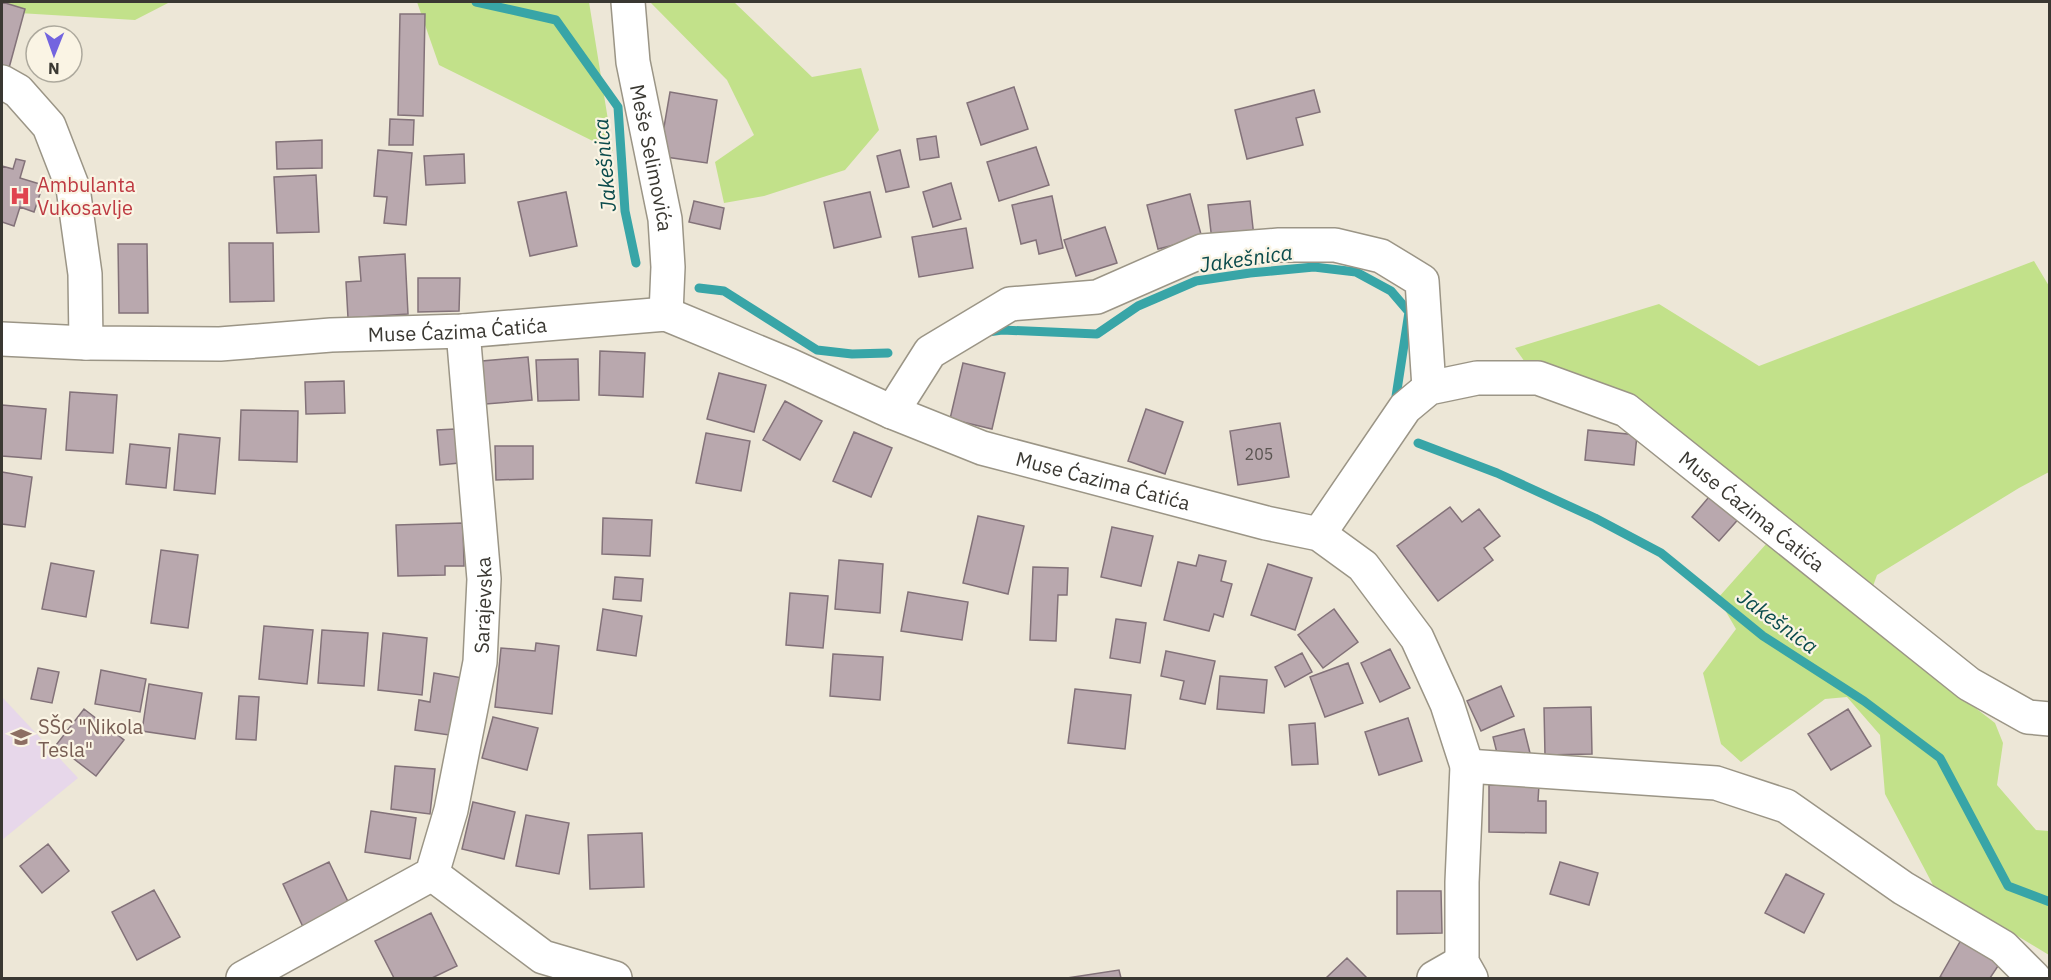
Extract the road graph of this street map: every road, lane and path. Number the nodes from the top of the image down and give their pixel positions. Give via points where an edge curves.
1 (628, 2) edge
2 (2, 82) edge
3 (666, 314) junction
4 (463, 331) junction
5 (2, 339) edge
6 (86, 343) junction
7 (1429, 388) junction
8 (892, 412) junction
9 (1319, 534) junction
10 (2049, 719) edge
11 (1467, 766) junction
12 (432, 874) junction
13 (1467, 970) edge
14 (243, 978) edge
15 (615, 978) edge
16 (1434, 978) edge
17 (2034, 978) edge

1 - 3 street, Meše Selimovića via 633,62 665,219
2 - 6 street via 18,91 49,126 73,188 85,274
3 - 4 street, Muse Ćazima Ćatića
3 - 8 street, Muse Ćazima Ćatića
4 - 6 street, Muse Ćazima Ćatića via 331,335 220,344
4 - 12 street, Sarajevska via 484,579 480,662 451,810
5 - 6 street, Muse Ćazima Ćatića
7 - 8 street via 1422,281 1381,256 1335,245 1279,245 1202,251 1097,297 1010,304 930,352
7 - 9 street, Muse Ćazima Ćatića via 1405,408
7 - 10 street, Muse Ćazima Ćatića via 1477,378 1538,378 1626,410 1969,684 2028,717
8 - 9 street, Muse Ćazima Ćatića via 982,448 1266,524
9 - 11 street, Muse Ćazima Ćatića via 1363,566 1417,638 1447,704
11 - 13 street, Muse Ćazima Ćatića via 1462,882
11 - 17 street via 1716,783 1786,806 1903,888 2003,947
12 - 14 street
12 - 15 street via 543,957
13 - 16 street, Muse Ćazima Ćatića

